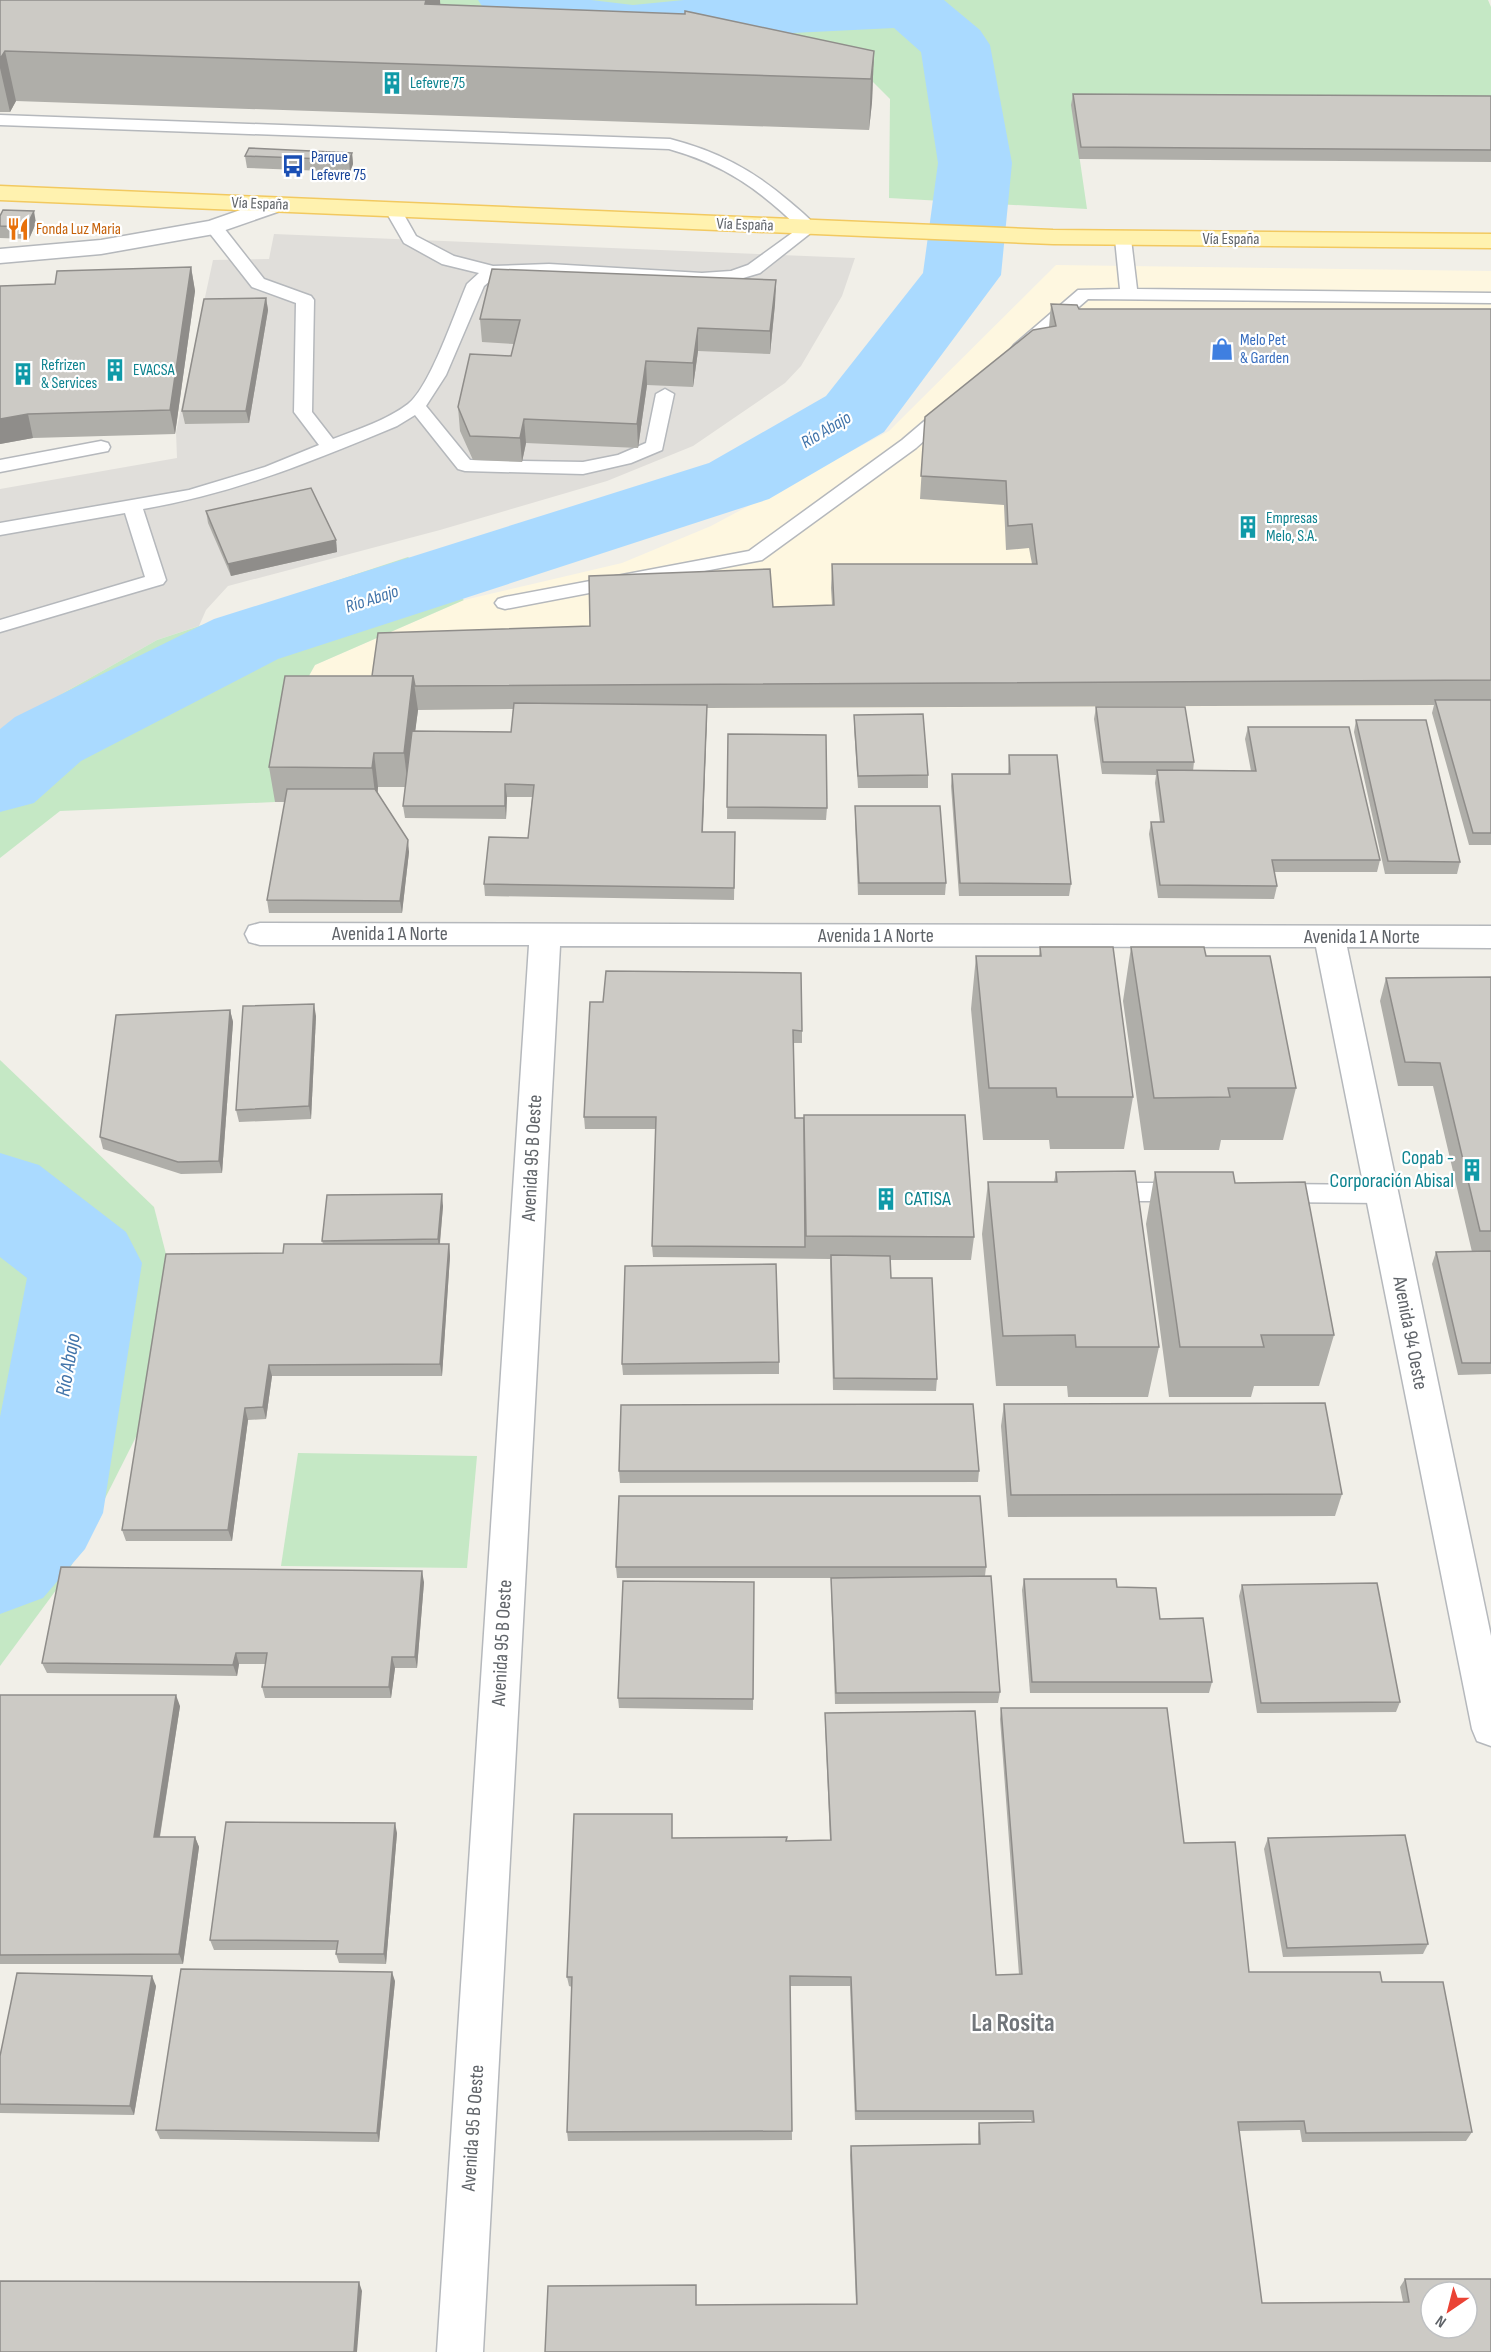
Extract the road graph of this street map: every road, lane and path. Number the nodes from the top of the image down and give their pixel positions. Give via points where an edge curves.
1 (0, 120) edge
2 (0, 193) edge
3 (274, 205) junction
4 (393, 210) junction
5 (214, 227) junction
6 (816, 228) junction
7 (1123, 239) junction
8 (1491, 241) edge
9 (0, 256) edge
10 (492, 271) junction
11 (1129, 294) junction
12 (1491, 298) edge
13 (1005, 361) edge
14 (665, 394) dead end
15 (962, 399) edge
16 (417, 406) junction
17 (101, 447) dead end
18 (330, 447) junction
19 (0, 466) edge
20 (132, 506) junction
21 (0, 529) edge
22 (505, 603) dead end
23 (0, 626) edge
24 (260, 934) dead end
25 (546, 935) junction
26 (1329, 936) junction
27 (1491, 937) edge
28 (1086, 1192) edge
29 (1203, 1193) edge
30 (1250, 1193) edge
31 (1382, 1194) junction
32 (1491, 1729) edge
33 (460, 2352) edge

1 - 6 lane via 670,144 711,156 775,195
2 - 3 main road, Vía España
3 - 4 main road, Vía España
3 - 5 street
4 - 6 main road, Vía España
4 - 10 lane via 410,239 448,260
5 - 9 street via 101,247
5 - 18 lane via 258,283 305,300 303,412
6 - 7 main road, Vía España
6 - 10 lane via 754,269 733,276 702,278 549,269
7 - 8 main road, Vía España
7 - 11 lane
10 - 16 lane via 476,284 437,375
11 - 12 lane
11 - 13 lane via 1084,294
14 - 16 lane via 656,446 624,459 583,468 465,465
15 - 22 lane via 909,444 755,556
16 - 18 lane via 391,422
17 - 19 lane
18 - 20 lane via 272,471 192,495
20 - 21 lane
20 - 23 lane via 156,579
24 - 25 street, Avenida 1 A Norte
25 - 26 street, Avenida 1 A Norte
25 - 33 street, Avenida 95 B Oeste
26 - 27 street, Avenida 1 A Norte
26 - 31 street, Avenida 94 Oeste
28 - 29 lane
30 - 31 lane
31 - 32 street, Avenida 94 Oeste

